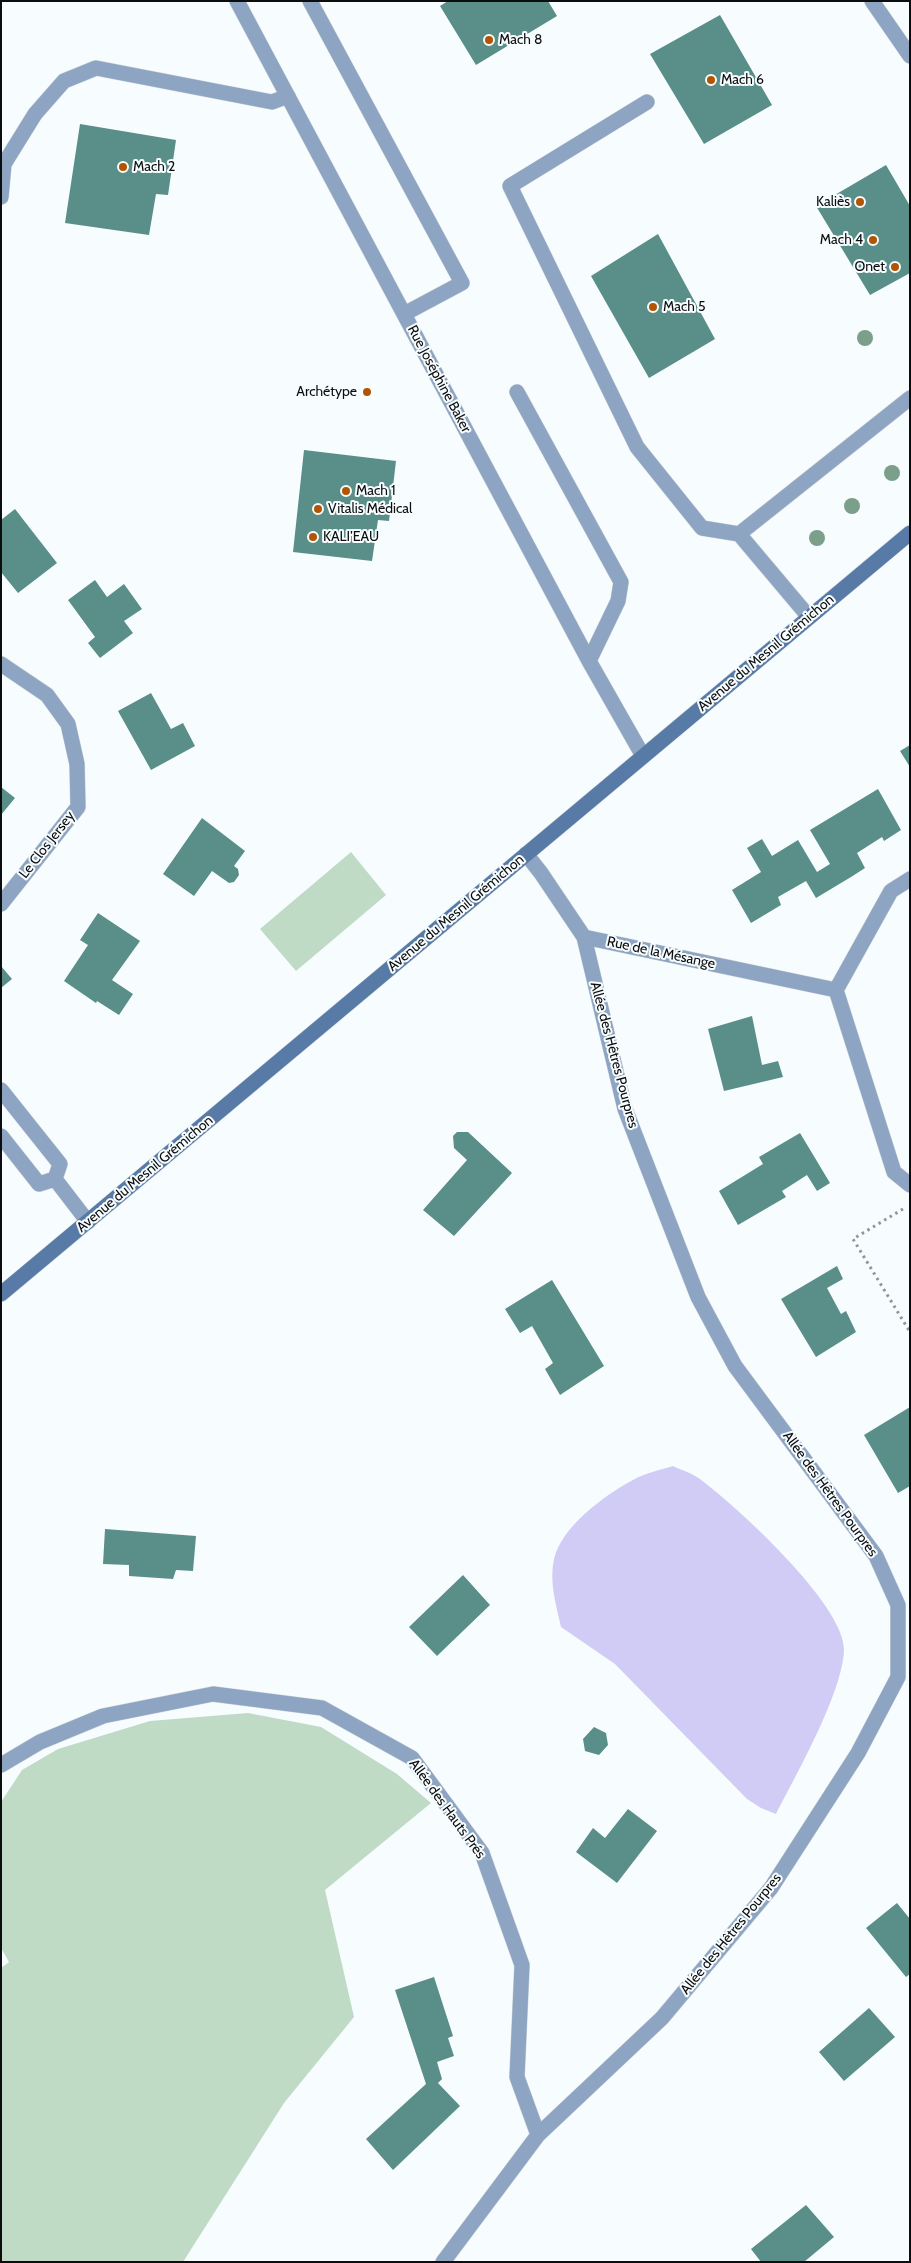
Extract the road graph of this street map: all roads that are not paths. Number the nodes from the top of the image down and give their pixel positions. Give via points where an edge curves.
1 (237, 1) edge
2 (310, 1) edge
3 (872, 1) edge
4 (910, 56) edge
5 (288, 96) junction
6 (648, 102) dead end
7 (1, 197) edge
8 (404, 314) junction
9 (517, 392) dead end
10 (910, 398) edge
11 (910, 532) edge
12 (739, 534) junction
13 (809, 617) junction
14 (589, 661) junction
15 (1, 664) edge
16 (644, 756) junction
17 (526, 854) junction
18 (910, 879) edge
19 (1, 904) edge
20 (584, 936) junction
21 (836, 990) junction
22 (1, 1090) edge
23 (1, 1136) edge
24 (54, 1179) junction
25 (910, 1185) edge
26 (88, 1222) junction
27 (1, 1294) edge
28 (1, 1765) edge
29 (538, 2135) junction
30 (443, 2262) edge

1 - 5 street, Rue Joséphine Baker
2 - 8 street via 462,283
3 - 4 street
5 - 7 street via 272,102 96,68 64,81 35,114 4,164
5 - 8 street, Rue Joséphine Baker
6 - 12 street via 510,186 637,447 702,528
8 - 14 street, Rue Joséphine Baker
9 - 14 street via 621,582 618,602
10 - 12 street
11 - 13 street, Avenue du Mesnil Grémichon
12 - 13 street
13 - 16 street, Avenue du Mesnil Grémichon
14 - 16 street, Rue Joséphine Baker
15 - 19 street, Le Clos Jersey via 47,694 68,724 77,764 78,807
16 - 17 street, Avenue du Mesnil Grémichon
17 - 20 street
17 - 26 street, Avenue du Mesnil Grémichon
18 - 21 street via 891,891
20 - 21 street, Rue de la Mésange
20 - 29 street, Allée des Hêtres Pourpres via 625,1109 698,1297 735,1366 876,1556 898,1605 898,1677 858,1754 771,1888 662,2018
21 - 25 street via 894,1172
22 - 24 street via 60,1164
23 - 24 street via 39,1184
24 - 26 street
26 - 27 street, Avenue du Mesnil Grémichon
28 - 29 street, Allée des Hauts Prés via 40,1742 103,1716 213,1694 322,1708 412,1758 482,1853 522,1965 517,2077
29 - 30 street, Allée des Hêtres Pourpres

